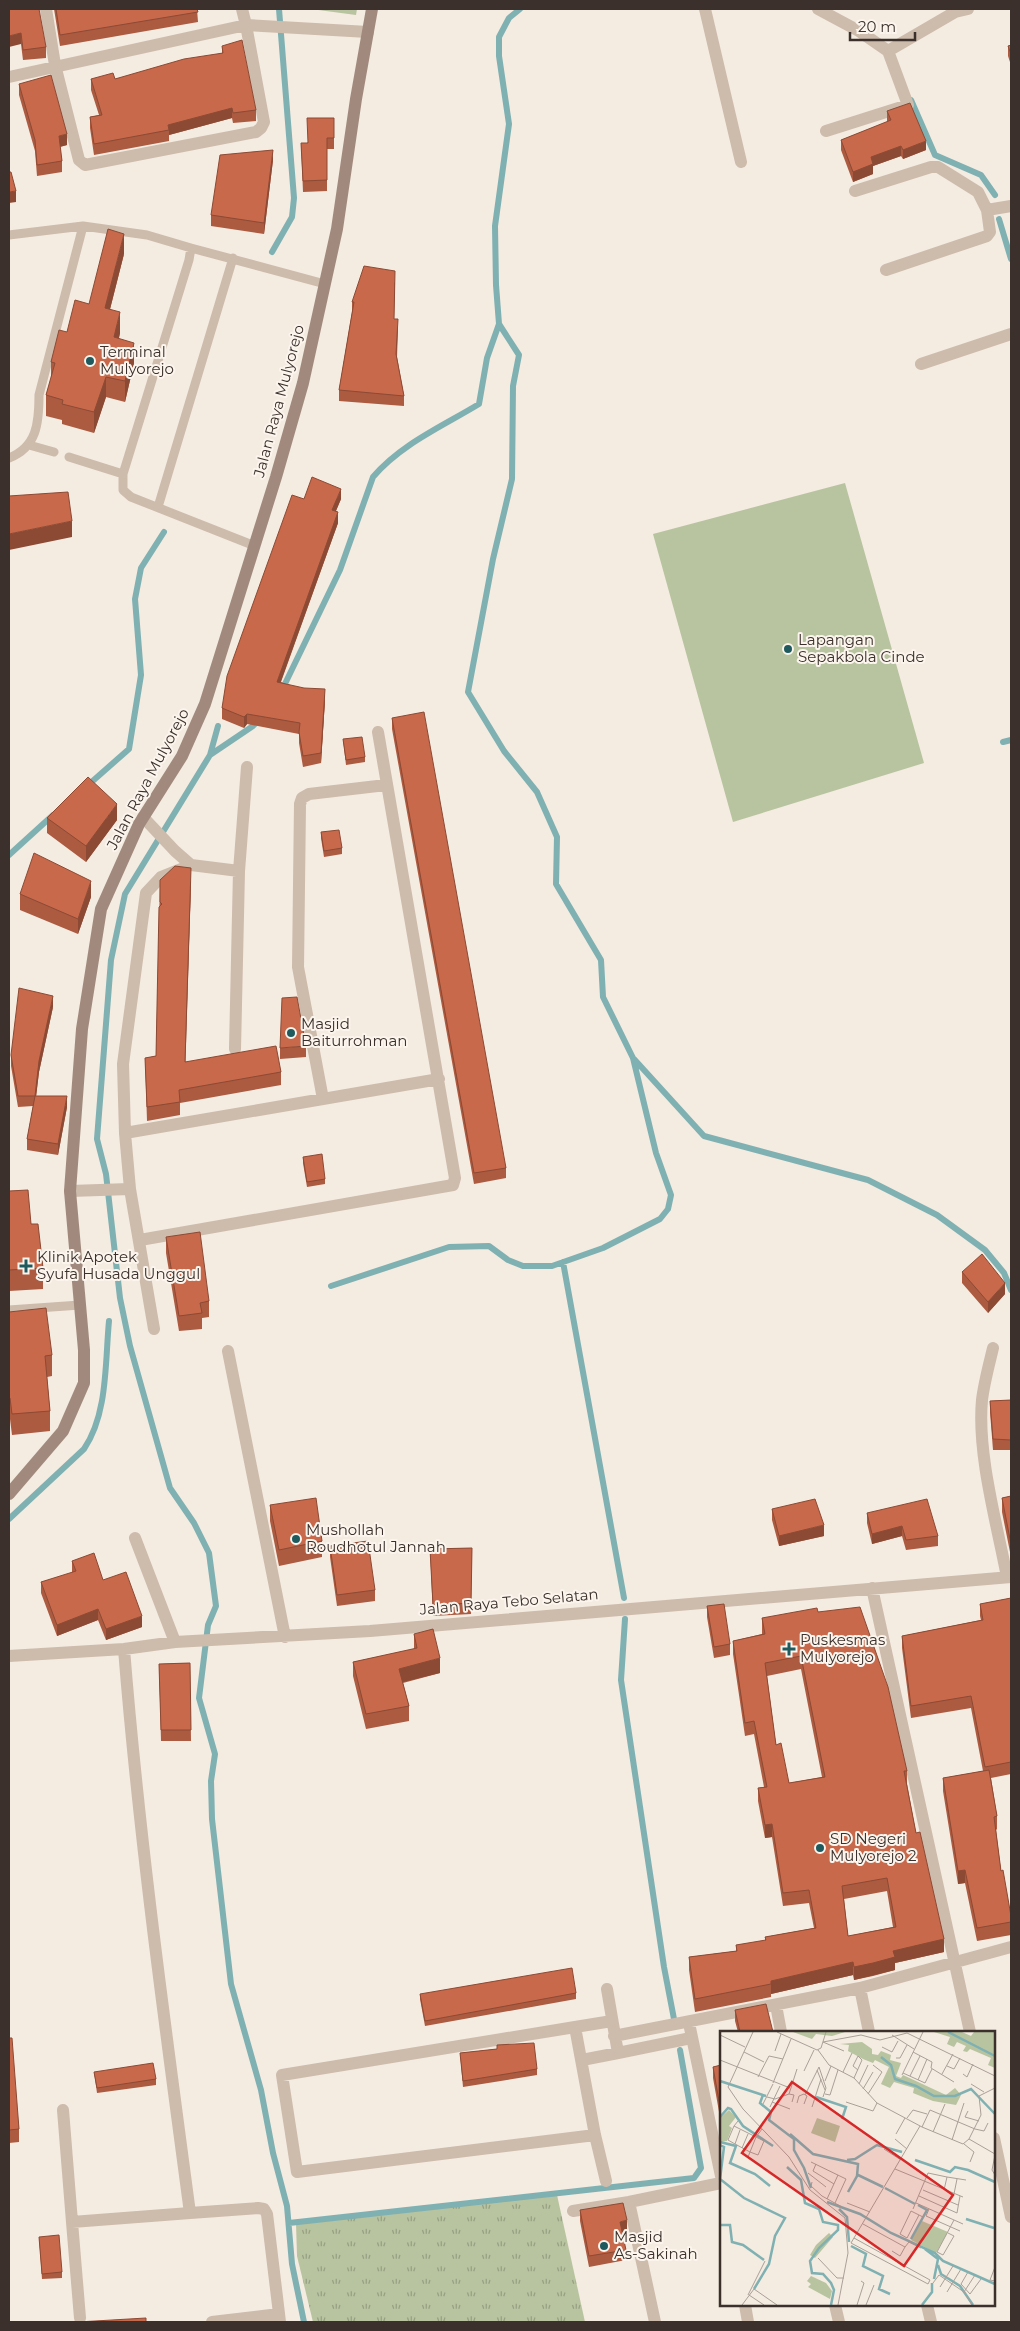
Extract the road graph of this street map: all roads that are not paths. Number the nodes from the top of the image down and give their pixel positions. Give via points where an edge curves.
1 (46, 9) edge
2 (242, 9) edge
3 (372, 9) edge
4 (705, 9) edge
5 (818, 9) edge
6 (968, 9) edge
7 (946, 12) edge
8 (246, 25) junction
9 (368, 32) junction
10 (891, 49) junction
11 (55, 65) junction
12 (9, 77) edge
13 (826, 131) dead end
14 (741, 162) dead end
15 (855, 191) dead end
16 (1011, 206) edge
17 (987, 210) junction
18 (83, 226) junction
19 (9, 235) edge
20 (191, 248) junction
21 (233, 258) junction
22 (886, 270) dead end
23 (325, 284) junction
24 (1011, 334) edge
25 (921, 364) dead end
26 (29, 445) junction
27 (54, 452) dead end
28 (70, 457) dead end
29 (9, 458) edge
30 (123, 474) junction
31 (158, 507) junction
32 (255, 546) junction
33 (378, 732) dead end
34 (247, 767) dead end
35 (386, 785) junction
36 (143, 817) junction
37 (191, 864) junction
38 (238, 871) junction
39 (235, 1049) dead end
40 (439, 1079) junction
41 (323, 1099) junction
42 (125, 1133) junction
43 (124, 1190) junction
44 (70, 1191) junction
45 (140, 1240) junction
46 (80, 1305) junction
47 (9, 1310) edge
48 (154, 1329) dead end
49 (992, 1348) dead end
50 (228, 1351) dead end
51 (9, 1494) edge
52 (134, 1538) dead end
53 (1009, 1577) edge
54 (872, 1588) junction
55 (285, 1636) junction
56 (175, 1642) junction
57 (124, 1648) junction
58 (9, 1656) edge
59 (1011, 1947) edge
60 (954, 1962) junction
61 (860, 1988) junction
62 (607, 1989) dead end
63 (776, 2005) junction
64 (612, 2021) junction
65 (689, 2023) junction
66 (575, 2026) junction
67 (781, 2031) edge
68 (869, 2031) edge
69 (970, 2031) edge
70 (614, 2036) junction
71 (692, 2038) junction
72 (618, 2053) junction
73 (582, 2060) junction
74 (63, 2110) dead end
75 (595, 2135) junction
76 (995, 2142) edge
77 (720, 2171) edge
78 (606, 2180) dead end
79 (720, 2184) edge
80 (1010, 2200) edge
81 (629, 2202) junction
82 (573, 2211) dead end
83 (190, 2213) junction
84 (1011, 2217) edge
85 (72, 2222) junction
86 (745, 2306) edge
87 (836, 2306) edge
88 (927, 2306) edge
89 (80, 2318) dead end
90 (279, 2318) edge
91 (212, 2322) edge
92 (655, 2322) edge
93 (748, 2322) edge
94 (839, 2322) edge
95 (931, 2322) edge

1 - 11 street
2 - 8 street
3 - 9 main road, Jalan Raya Mulyorejo
4 - 14 street
5 - 10 street
6 - 7 street
7 - 10 street
8 - 9 street
8 - 11 street
8 - 11 street via 264,122 256,132 85,165 79,160
9 - 23 main road, Jalan Raya Mulyorejo via 337,229
10 - 13 street via 908,105
11 - 12 street
15 - 17 street via 938,167 978,192
16 - 17 street
17 - 22 street via 990,232 983,239
18 - 19 lane
18 - 20 lane via 147,235
18 - 26 lane via 39,395 39,422
20 - 21 lane
20 - 30 lane
21 - 23 lane
21 - 31 lane
23 - 32 main road, Jalan Raya Mulyorejo via 303,383
24 - 25 street
26 - 27 lane
26 - 29 lane
28 - 30 lane
30 - 31 lane via 124,490 132,497
31 - 32 lane
32 - 36 main road, Jalan Raya Mulyorejo via 194,733
33 - 35 street
34 - 38 street
35 - 40 street
35 - 41 street via 309,794 302,798 300,804 298,967
36 - 37 street
36 - 44 main road, Jalan Raya Mulyorejo via 101,909 82,1029
37 - 38 street
37 - 42 street via 161,877 146,893 123,1064
38 - 39 street
40 - 41 street
40 - 45 street via 455,1178 453,1185
41 - 42 street
42 - 43 street
43 - 44 street
43 - 45 street
44 - 46 main road, Jalan Raya Mulyorejo
45 - 48 street
46 - 47 lane
46 - 51 main road, Jalan Raya Mulyorejo via 84,1383 77,1403 63,1431
49 - 53 street via 982,1401 982,1425 985,1459
50 - 55 street
52 - 56 street
53 - 54 street, Jalan Raya Tebo Selatan
54 - 55 street, Jalan Raya Tebo Selatan
54 - 60 street
55 - 56 street, Jalan Raya Tebo Selatan
56 - 57 street, Jalan Raya Tebo Selatan
57 - 58 street, Jalan Raya Tebo Selatan
57 - 83 street via 134,1779
59 - 60 street
60 - 61 street
60 - 69 street
61 - 63 street
61 - 68 street
62 - 64 street
63 - 65 street
63 - 67 street
64 - 66 street
64 - 70 street
65 - 70 street
65 - 71 street
66 - 73 street
66 - 75 street via 282,2075 297,2172
70 - 72 street
71 - 72 street
71 - 77 street
72 - 73 street
73 - 75 street
74 - 85 street
75 - 78 street
76 - 80 street
79 - 81 street
80 - 84 street
81 - 82 street
81 - 92 street
83 - 85 street
83 - 90 street via 264,2209 268,2214
85 - 89 street
86 - 93 street
87 - 94 street
88 - 95 street
90 - 91 street

